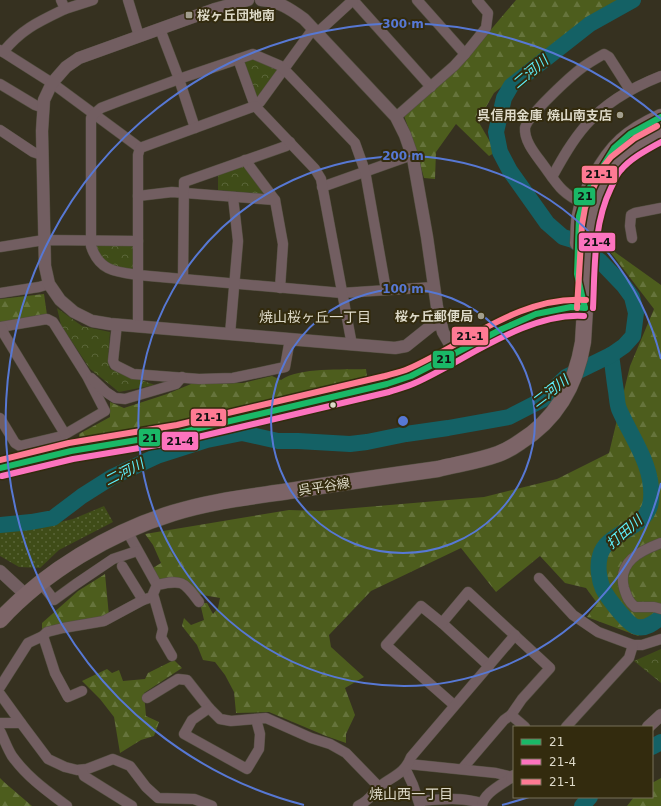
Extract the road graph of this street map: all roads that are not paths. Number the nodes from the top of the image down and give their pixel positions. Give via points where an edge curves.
1 (93, 0) edge
2 (128, 0) edge
3 (248, 0) edge
4 (261, 0) edge
5 (417, 0) edge
6 (477, 0) edge
7 (350, 1) edge
8 (63, 5) edge
9 (160, 29) junction
10 (315, 31) junction
11 (139, 36) junction
12 (1, 51) edge
13 (465, 54) junction
14 (238, 59) junction
15 (284, 69) junction
16 (661, 76) edge
17 (179, 79) junction
18 (52, 82) junction
19 (0, 84) edge
20 (431, 87) junction
21 (630, 90) junction
22 (256, 106) junction
23 (44, 108) junction
24 (94, 114) junction
25 (661, 116) edge
26 (396, 117) junction
27 (195, 128) junction
28 (0, 130) edge
29 (661, 133) edge
30 (290, 142) junction
31 (140, 148) junction
32 (42, 155) junction
33 (412, 155) junction
34 (245, 160) junction
35 (365, 170) junction
36 (552, 177) junction
37 (322, 187) junction
38 (183, 193) junction
39 (138, 196) junction
40 (233, 197) junction
41 (275, 200) junction
42 (661, 208) edge
43 (584, 215) junction
44 (632, 238) dead end
45 (44, 240) junction
46 (91, 240) junction
47 (138, 241) junction
48 (0, 247) edge
49 (138, 275) junction
50 (183, 279) junction
51 (49, 284) junction
52 (235, 284) junction
53 (434, 287) junction
54 (280, 288) junction
55 (386, 290) junction
56 (0, 292) edge
57 (342, 293) junction
58 (585, 308) junction
59 (441, 322) junction
60 (117, 324) junction
61 (138, 326) junction
62 (1, 327) edge
63 (230, 334) junction
64 (290, 339) junction
65 (352, 345) junction
66 (455, 353) junction
67 (87, 376) junction
68 (182, 377) junction
69 (0, 418) edge
70 (65, 434) junction
71 (0, 468) edge
72 (127, 531) junction
73 (661, 543) edge
74 (137, 551) junction
75 (122, 566) dead end
76 (0, 571) edge
77 (539, 578) dead end
78 (41, 584) junction
79 (157, 585) junction
80 (26, 594) junction
81 (148, 598) junction
82 (199, 602) dead end
83 (661, 609) edge
84 (0, 620) edge
85 (442, 623) junction
86 (515, 635) junction
87 (43, 636) junction
88 (661, 639) edge
89 (633, 645) junction
90 (172, 656) dead end
91 (489, 666) junction
92 (0, 687) edge
93 (82, 691) dead end
94 (0, 694) edge
95 (147, 698) dead end
96 (454, 705) junction
97 (209, 708) junction
98 (512, 715) junction
99 (661, 715) edge
100 (256, 719) junction
101 (0, 723) edge
102 (21, 723) junction
103 (524, 726) edge
104 (567, 726) edge
105 (649, 726) edge
106 (0, 731) edge
107 (406, 766) junction
108 (462, 769) junction
109 (82, 770) junction
110 (513, 777) edge
111 (379, 787) junction
112 (420, 804) edge
113 (482, 804) edge
114 (67, 806) edge
115 (132, 806) edge
116 (212, 806) edge
117 (358, 806) edge

1 - 8 street
2 - 11 street
3 - 9 street
4 - 10 street via 287,7
5 - 13 street
6 - 13 street via 488,13 486,28
7 - 10 street
7 - 20 street
8 - 12 street via 31,26
9 - 11 street
9 - 17 street
10 - 15 street
10 - 26 street
11 - 18 street via 79,58 66,66
12 - 18 street
13 - 20 street
14 - 15 street via 253,54
14 - 17 street
14 - 22 street
15 - 22 street
15 - 35 street via 355,143
16 - 21 street
17 - 24 street via 101,108
17 - 27 street
18 - 23 street via 44,100
18 - 24 street
19 - 23 street
20 - 26 street
21 - 36 street via 586,124
21 - 36 street via 609,57 604,54 584,66 530,118 525,128 527,139
22 - 27 street
22 - 30 street
23 - 32 street
24 - 31 street
24 - 46 street via 91,118
25 - 43 main road, 呉平谷線 via 630,134 614,148 585,195
26 - 33 street
27 - 31 street
28 - 32 street via 33,152
29 - 43 main road, 呉平谷線 via 630,151 616,164 610,171 593,210
30 - 34 street via 286,146
30 - 37 street via 315,169
31 - 39 street
32 - 45 street
33 - 35 street
33 - 53 street
34 - 38 street via 184,182
34 - 41 street
35 - 37 street
35 - 55 street
36 - 43 street
37 - 57 street
38 - 39 street
38 - 40 street
38 - 50 street
39 - 47 street
40 - 41 street
40 - 52 street via 238,241
41 - 54 street via 283,244
42 - 44 street via 631,215
43 - 58 main road, 呉平谷線 via 582,277
45 - 46 street
45 - 48 street
45 - 51 street
46 - 47 street
46 - 49 street via 98,261 105,267 112,271
47 - 49 street
49 - 50 street
49 - 61 street
50 - 52 street
51 - 56 street
51 - 60 street via 60,300 74,312 92,320
52 - 54 street
52 - 63 street
53 - 55 street
53 - 59 street
54 - 57 street
55 - 57 street
57 - 65 street
58 - 66 street via 571,307 536,314
58 - 72 main road, 呉平谷線 via 581,358 568,392 556,410 531,435 499,454 438,469 219,501 173,513
59 - 65 street via 431,326 406,346 395,348
59 - 66 street via 443,332
60 - 61 street
60 - 68 street via 113,361 116,365 133,374
61 - 63 street
62 - 67 street via 47,319 53,322
62 - 70 street
63 - 64 street
64 - 65 street
64 - 68 street via 285,367 233,378
66 - 71 street via 411,376 387,384 179,433 71,451
67 - 68 street via 115,398 125,399 176,384
67 - 70 street via 105,411
69 - 70 street via 15,444 20,446
72 - 74 street
72 - 78 main road, 呉平谷線 via 93,548
73 - 83 street via 641,551 630,560 622,580 627,600 635,607
74 - 78 street via 113,559 54,600
74 - 79 street
75 - 81 street
76 - 80 street
77 - 89 street via 577,618 598,632
78 - 80 main road, 呉平谷線
79 - 81 street
79 - 82 street via 183,583
80 - 84 main road, 呉平谷線
81 - 87 street via 104,621 47,632
81 - 90 street via 163,629 161,637
85 - 86 street via 468,592
85 - 91 street
85 - 96 street via 421,606 386,645
86 - 91 street
86 - 98 street via 550,668 522,699
87 - 92 street via 28,643
87 - 93 street via 55,673 68,697
88 - 89 street
89 - 104 street via 629,658
91 - 96 street
94 - 102 street
95 - 97 street via 178,679 187,680
96 - 107 street
97 - 100 street via 220,719
97 - 100 street via 192,720 184,734 247,769 259,748 260,734
98 - 103 street
98 - 108 street via 504,720
99 - 105 street
100 - 111 street via 266,718 330,744 346,753
101 - 102 street
102 - 109 street via 48,759 65,767
106 - 114 street via 18,763 38,785
107 - 108 street
107 - 111 street via 402,772
107 - 112 street
108 - 110 street
109 - 115 street via 84,776
109 - 116 street via 113,759 130,766 158,798 194,798
110 - 113 street via 493,791
111 - 117 street via 371,798
112 - 113 street via 449,798 467,799

